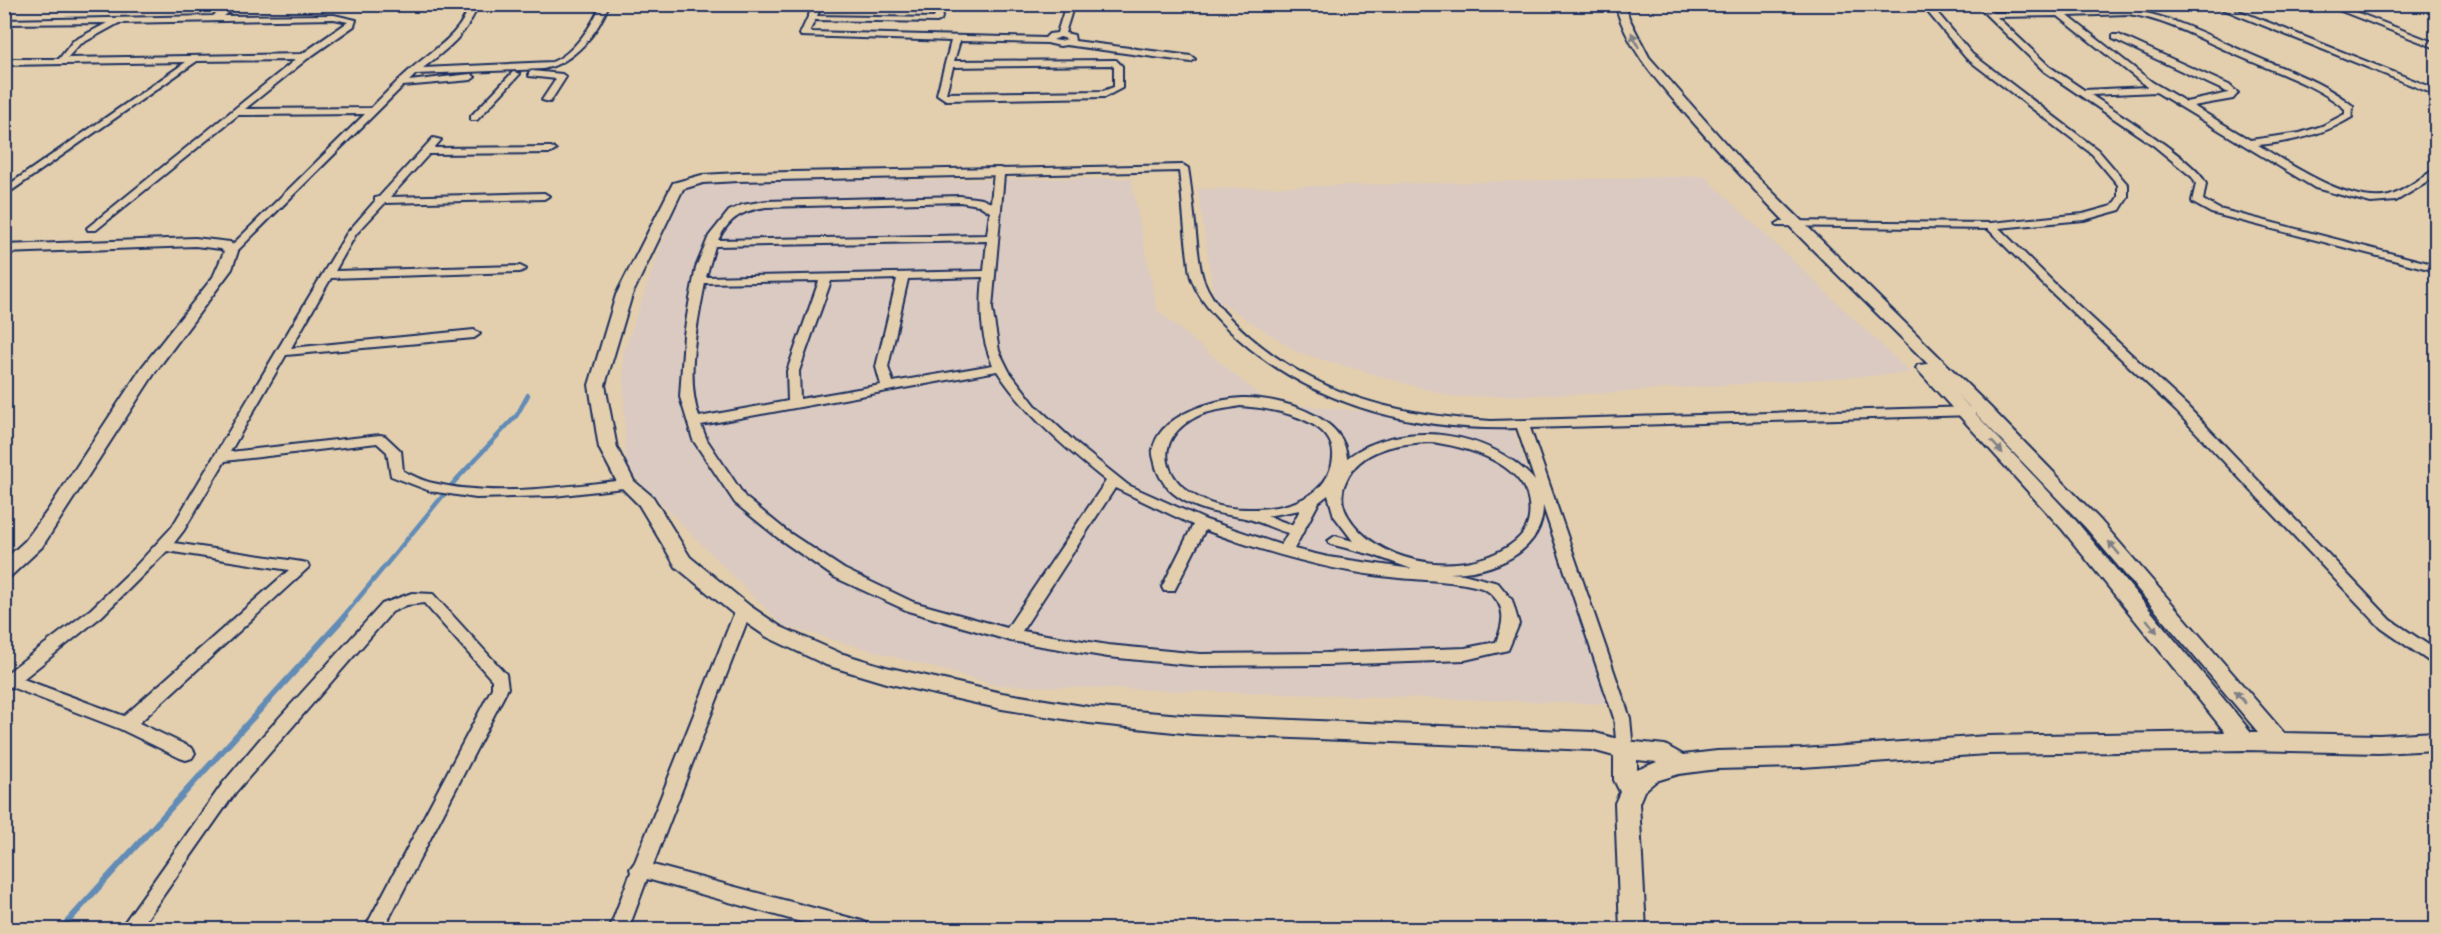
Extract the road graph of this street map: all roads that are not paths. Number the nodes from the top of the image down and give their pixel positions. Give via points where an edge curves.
1 (236, 4) edge
2 (474, 4) edge
3 (605, 4) edge
4 (818, 4) edge
5 (942, 4) edge
6 (1070, 4) edge
7 (1608, 4) edge
8 (1620, 4) edge
9 (1925, 4) edge
10 (1979, 4) edge
11 (2214, 4) edge
12 (2327, 4) edge
13 (2422, 4) edge
14 (2436, 10) edge
15 (2061, 14) junction
16 (1989, 15) junction
17 (216, 18) junction
18 (812, 18) junction
19 (120, 20) junction
20 (4, 22) edge
21 (1060, 35) junction
22 (2116, 37) dead end
23 (956, 39) junction
24 (1047, 41) junction
25 (1068, 43) junction
26 (2436, 46) edge
27 (304, 57) junction
28 (1191, 58) dead end
29 (195, 59) junction
30 (4, 62) edge
31 (63, 62) junction
32 (949, 64) junction
33 (414, 71) junction
34 (516, 74) junction
35 (401, 84) junction
36 (2157, 89) junction
37 (2081, 93) junction
38 (2436, 93) edge
39 (546, 100) dead end
40 (2185, 105) junction
41 (374, 111) junction
42 (237, 112) junction
43 (474, 118) dead end
44 (436, 140) dead end
45 (2250, 143) junction
46 (551, 150) dead end
47 (425, 151) junction
48 (999, 172) junction
49 (2436, 173) edge
50 (4, 193) edge
51 (544, 196) dead end
52 (379, 201) junction
53 (995, 211) junction
54 (1789, 224) junction
55 (1991, 226) junction
56 (92, 228) dead end
57 (992, 238) junction
58 (712, 243) junction
59 (4, 249) edge
60 (231, 251) junction
61 (2436, 268) edge
62 (520, 269) dead end
63 (987, 274) junction
64 (327, 275) junction
65 (903, 276) junction
66 (826, 278) junction
67 (700, 280) junction
68 (474, 334) dead end
69 (282, 352) junction
70 (1000, 367) junction
71 (888, 387) junction
72 (794, 404) junction
73 (1965, 411) junction
74 (1984, 411) junction
75 (694, 422) junction
76 (1522, 424) junction
77 (221, 457) junction
78 (1113, 480) junction
79 (627, 484) junction
80 (1314, 498) junction
81 (1338, 510) junction
82 (1243, 514) junction
83 (1201, 523) junction
84 (1297, 531) junction
85 (1335, 541) junction
86 (164, 546) junction
87 (1285, 551) junction
88 (1388, 556) junction
89 (1328, 562) junction
90 (4, 571) edge
91 (1169, 587) dead end
92 (743, 611) junction
93 (1011, 635) junction
94 (2436, 658) edge
95 (7, 682) edge
96 (126, 724) junction
97 (2245, 741) junction
98 (2278, 741) junction
99 (2436, 741) edge
100 (1624, 750) junction
101 (186, 753) dead end
102 (1679, 765) junction
103 (1632, 792) junction
104 (639, 869) junction
105 (128, 930) edge
106 (373, 930) edge
107 (618, 930) edge
108 (862, 930) edge
109 (1633, 930) edge

1 - 17 street
2 - 33 street via 452,39
3 - 33 street via 592,28 559,62 543,66
4 - 18 street
5 - 18 street via 937,20 873,15
6 - 21 street
7 - 54 street via 1632,58 1724,165
54 -> 8 street via 1644,58
9 - 55 street via 1969,56 2095,152 2123,185 2123,197 2116,208 2102,213
10 - 16 street
11 - 38 street
12 - 26 street
13 - 14 street
15 - 16 street
15 - 36 street
15 - 45 street via 2151,16 2296,78 2350,108 2349,115 2320,132
16 - 37 street via 2039,63
17 - 19 street
17 - 27 street via 352,20
18 - 23 street via 804,34
19 - 20 street
19 - 31 street via 76,43
21 - 24 street
21 - 25 street via 1072,38
22 - 40 street via 2234,93
23 - 24 street
23 - 32 street
24 - 25 street
25 - 28 street
27 - 29 street
27 - 42 street
29 - 31 street
29 - 50 street
30 - 31 street
32 - 32 street via 1113,63 1118,66 1118,88 1105,94 946,97 941,94
33 - 35 street
34 - 35 street
34 - 39 street via 562,77
34 - 43 street
35 - 41 street
36 - 37 street
36 - 40 street
37 - 61 street via 2196,175 2202,181 2197,201 2204,206
40 - 45 street
41 - 42 street
41 - 60 street
42 - 56 street
44 - 47 street
45 - 49 street via 2319,186 2371,200 2392,199
46 - 47 street
47 - 52 street
48 - 53 street
48 - 76 street via 1183,168 1197,280 1220,315 1251,345 1328,394 1392,413 1450,423
48 - 79 street via 702,178 678,186 624,295 597,385 608,448
51 - 52 street
52 - 64 street via 352,233
53 - 57 street
53 - 58 street via 982,202 960,199 766,204 732,213
54 - 55 street
54 - 73 street
54 - 74 street
55 - 94 street via 2181,408 2386,624
57 - 58 street
57 - 63 street
58 - 67 street
59 - 60 street via 195,242 225,245
60 - 90 street via 222,274 171,338 33,545
62 - 64 street
63 - 65 street
63 - 70 street via 986,308 993,351
64 - 69 street
65 - 66 street
65 - 71 street via 882,367
66 - 67 street
66 - 72 street via 793,371
67 - 75 street via 690,335 686,397
68 - 69 street
69 - 77 street
70 - 71 street
70 - 78 street via 1031,409
71 - 72 street
72 - 75 street
73 - 74 street
73 - 76 street
73 -> 97 street via 2069,525
98 -> 74 street via 2093,524
75 - 93 street via 700,440 740,500 839,573 908,606
76 - 100 street via 1622,718
77 - 79 street via 380,439 394,451 396,473 429,487 469,492 549,491
77 - 86 street
78 - 83 street
78 - 93 street
79 - 92 street via 646,501 683,562
80 - 82 street via 1289,509
80 - 82 street via 1332,483 1340,465 1337,446 1326,429 1295,410 1255,402 1220,405 1189,416 1170,429 1158,456 1163,474 1176,491 1199,505
80 - 84 street
81 - 85 street
81 - 88 street via 1361,540
81 - 88 street via 1335,489 1344,469 1362,454 1401,440 1448,440 1492,454 1516,470 1536,500 1536,521 1525,540 1503,556 1474,565 1439,567
82 - 84 street
83 - 87 street
83 - 91 street
84 - 87 street
85 - 88 street
85 - 89 street
86 - 95 street via 100,609
86 - 96 street via 302,567
87 - 89 street
89 - 93 street via 1463,579 1493,587 1508,604 1511,624 1502,646 1465,654 1326,659 1200,660 1108,651
92 - 100 street via 774,632 834,659 876,672 1002,701 1089,715 1193,725 1592,741
92 - 104 street
95 - 96 street
96 - 101 street
97 - 98 street
97 - 102 street via 1987,745
98 - 99 street
100 - 102 street via 1665,754
100 - 103 street via 1626,780
102 - 103 street via 1648,774
103 - 109 street via 1627,803
104 - 107 street
104 - 108 street
105 - 106 street via 237,779 387,608 414,597 428,598 500,678 500,688

